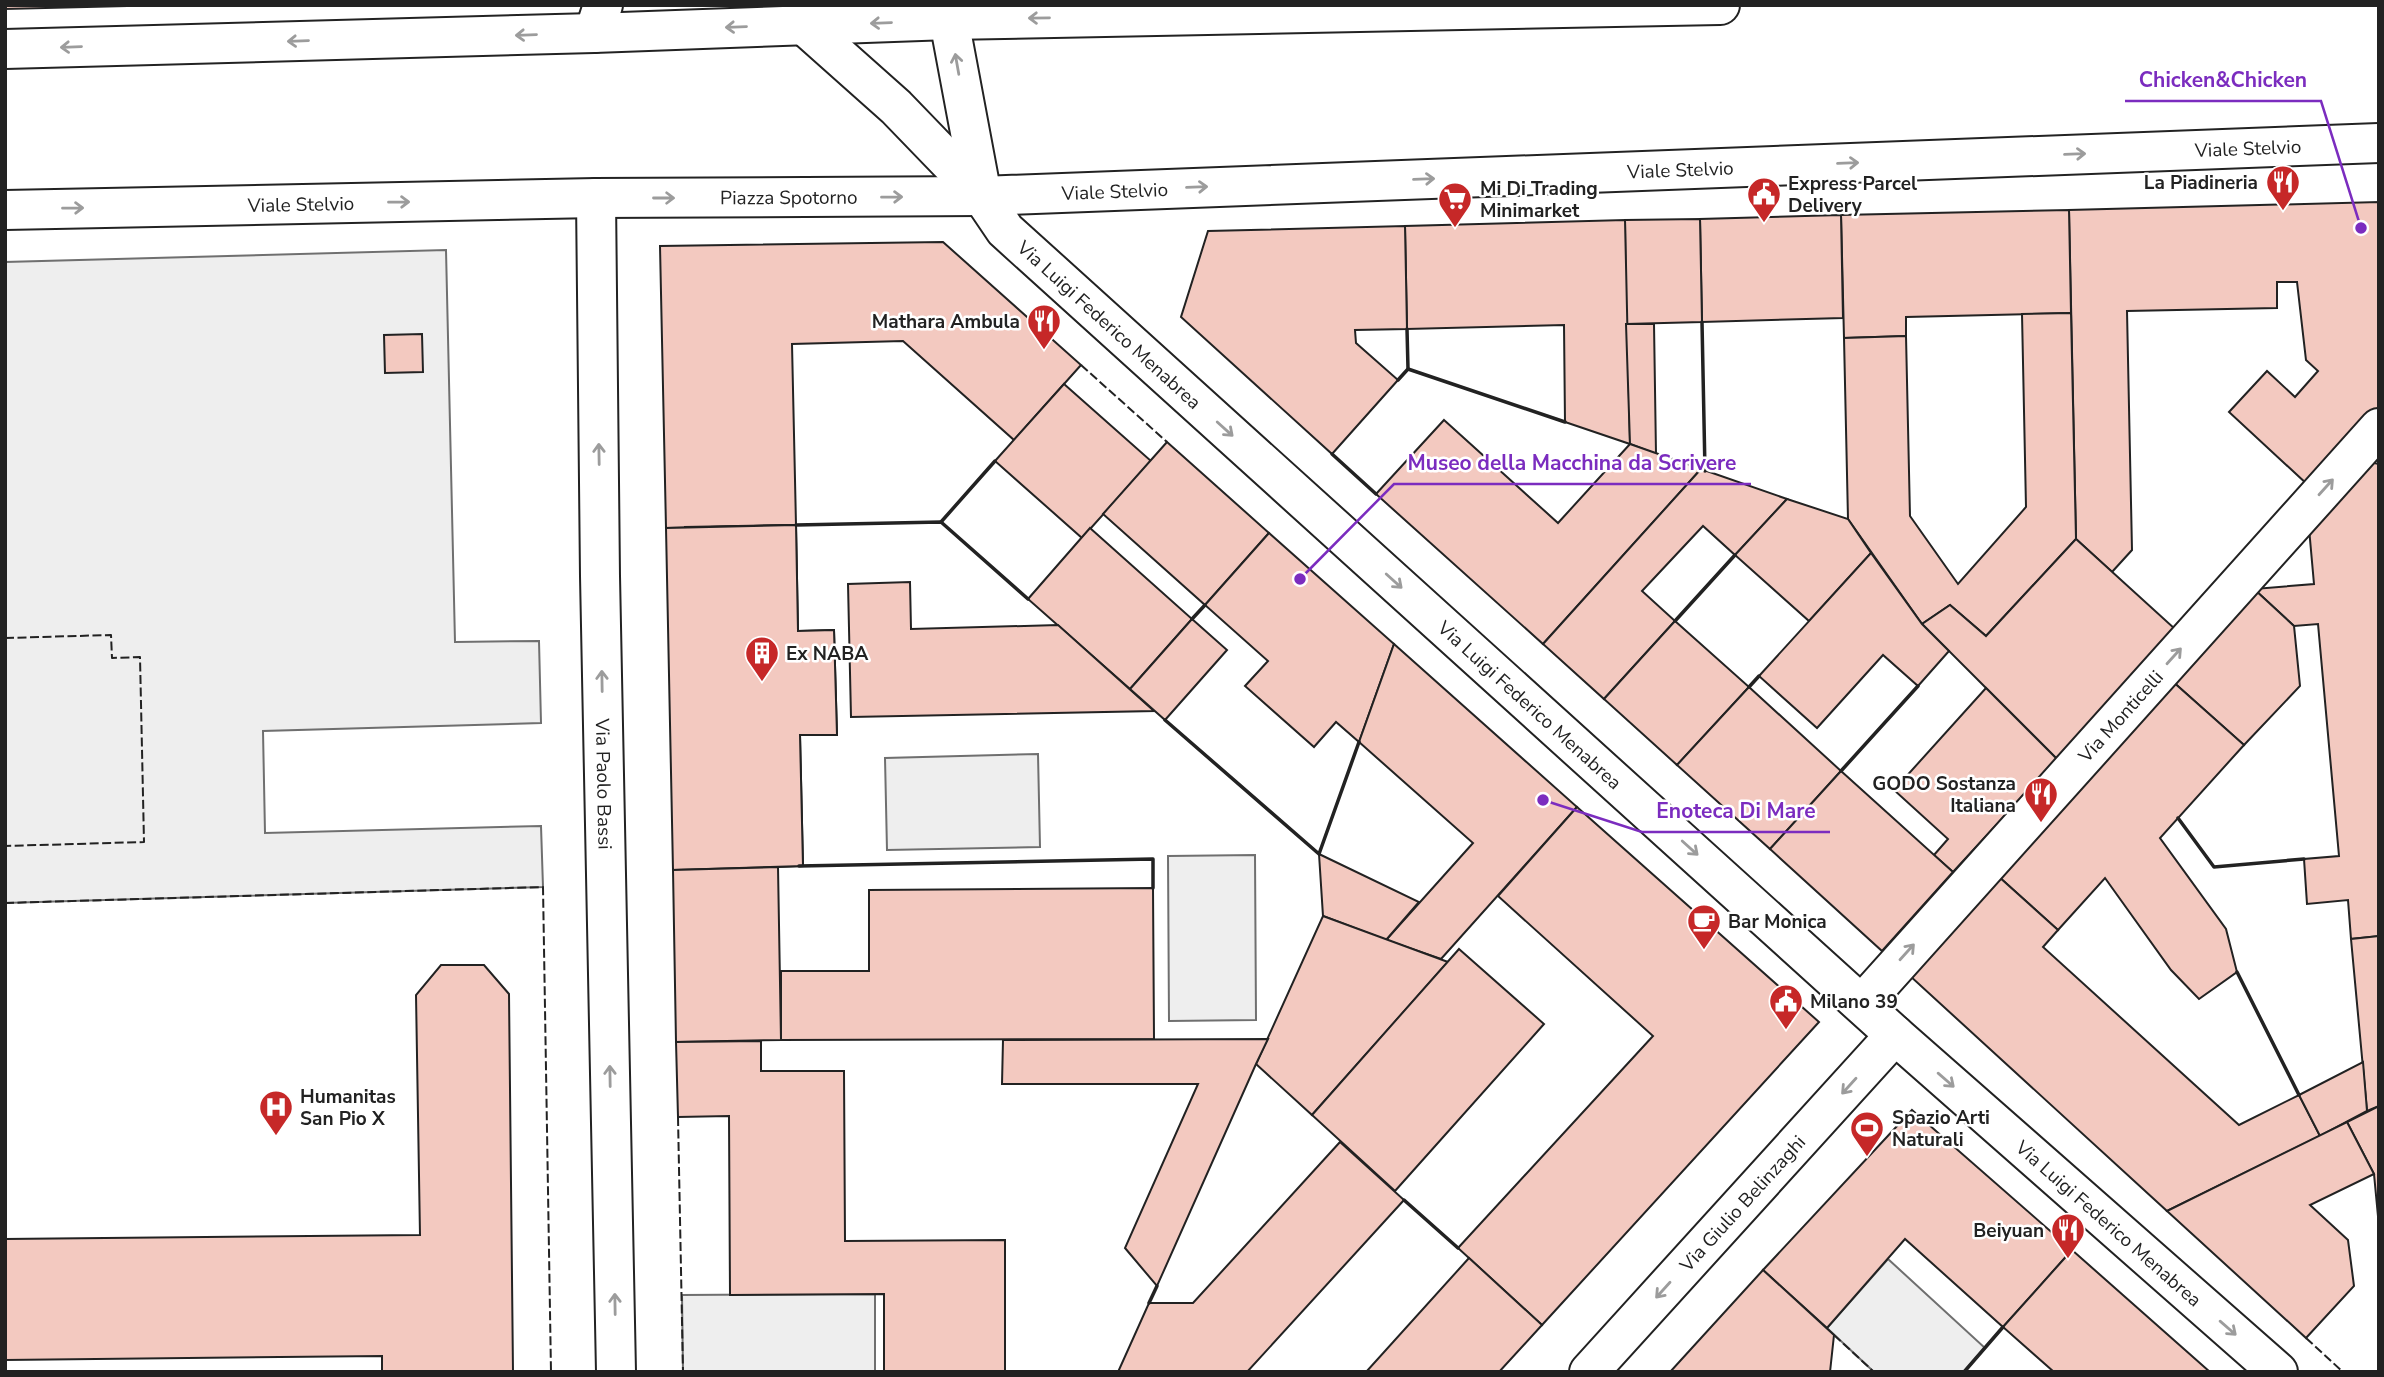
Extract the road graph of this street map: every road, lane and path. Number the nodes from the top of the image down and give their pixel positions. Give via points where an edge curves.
1 (1720, 5) edge
2 (948, 13) edge
3 (794, 15) edge
4 (598, 19) edge
5 (5, 49) edge
6 (2379, 143) edge
7 (982, 196) junction
8 (596, 198) junction
9 (5, 210) edge
10 (2379, 428) edge
11 (1862, 1004) junction
12 (1895, 1035) junction
13 (616, 1372) edge
14 (1588, 1372) edge
15 (2278, 1372) edge

1 -> 2 main road
2 -> 3 main road
7 -> 2 main road
3 -> 4 main road
3 - 7 main road via 897,107
4 -> 5 main road
7 -> 6 main road, Viale Stelvio
8 -> 7 main road, Piazza Spotorno
7 -> 11 main road, Via Luigi Federico Menabrea via 1005,230
9 -> 8 main road, Viale Stelvio
13 -> 8 main road, Via Paolo Bassi
11 -> 10 main road, Via Monticelli
11 - 12 main road, Via Luigi Federico Menabrea
12 -> 14 main road, Via Giulio Belinzaghi
12 -> 15 main road, Via Luigi Federico Menabrea

